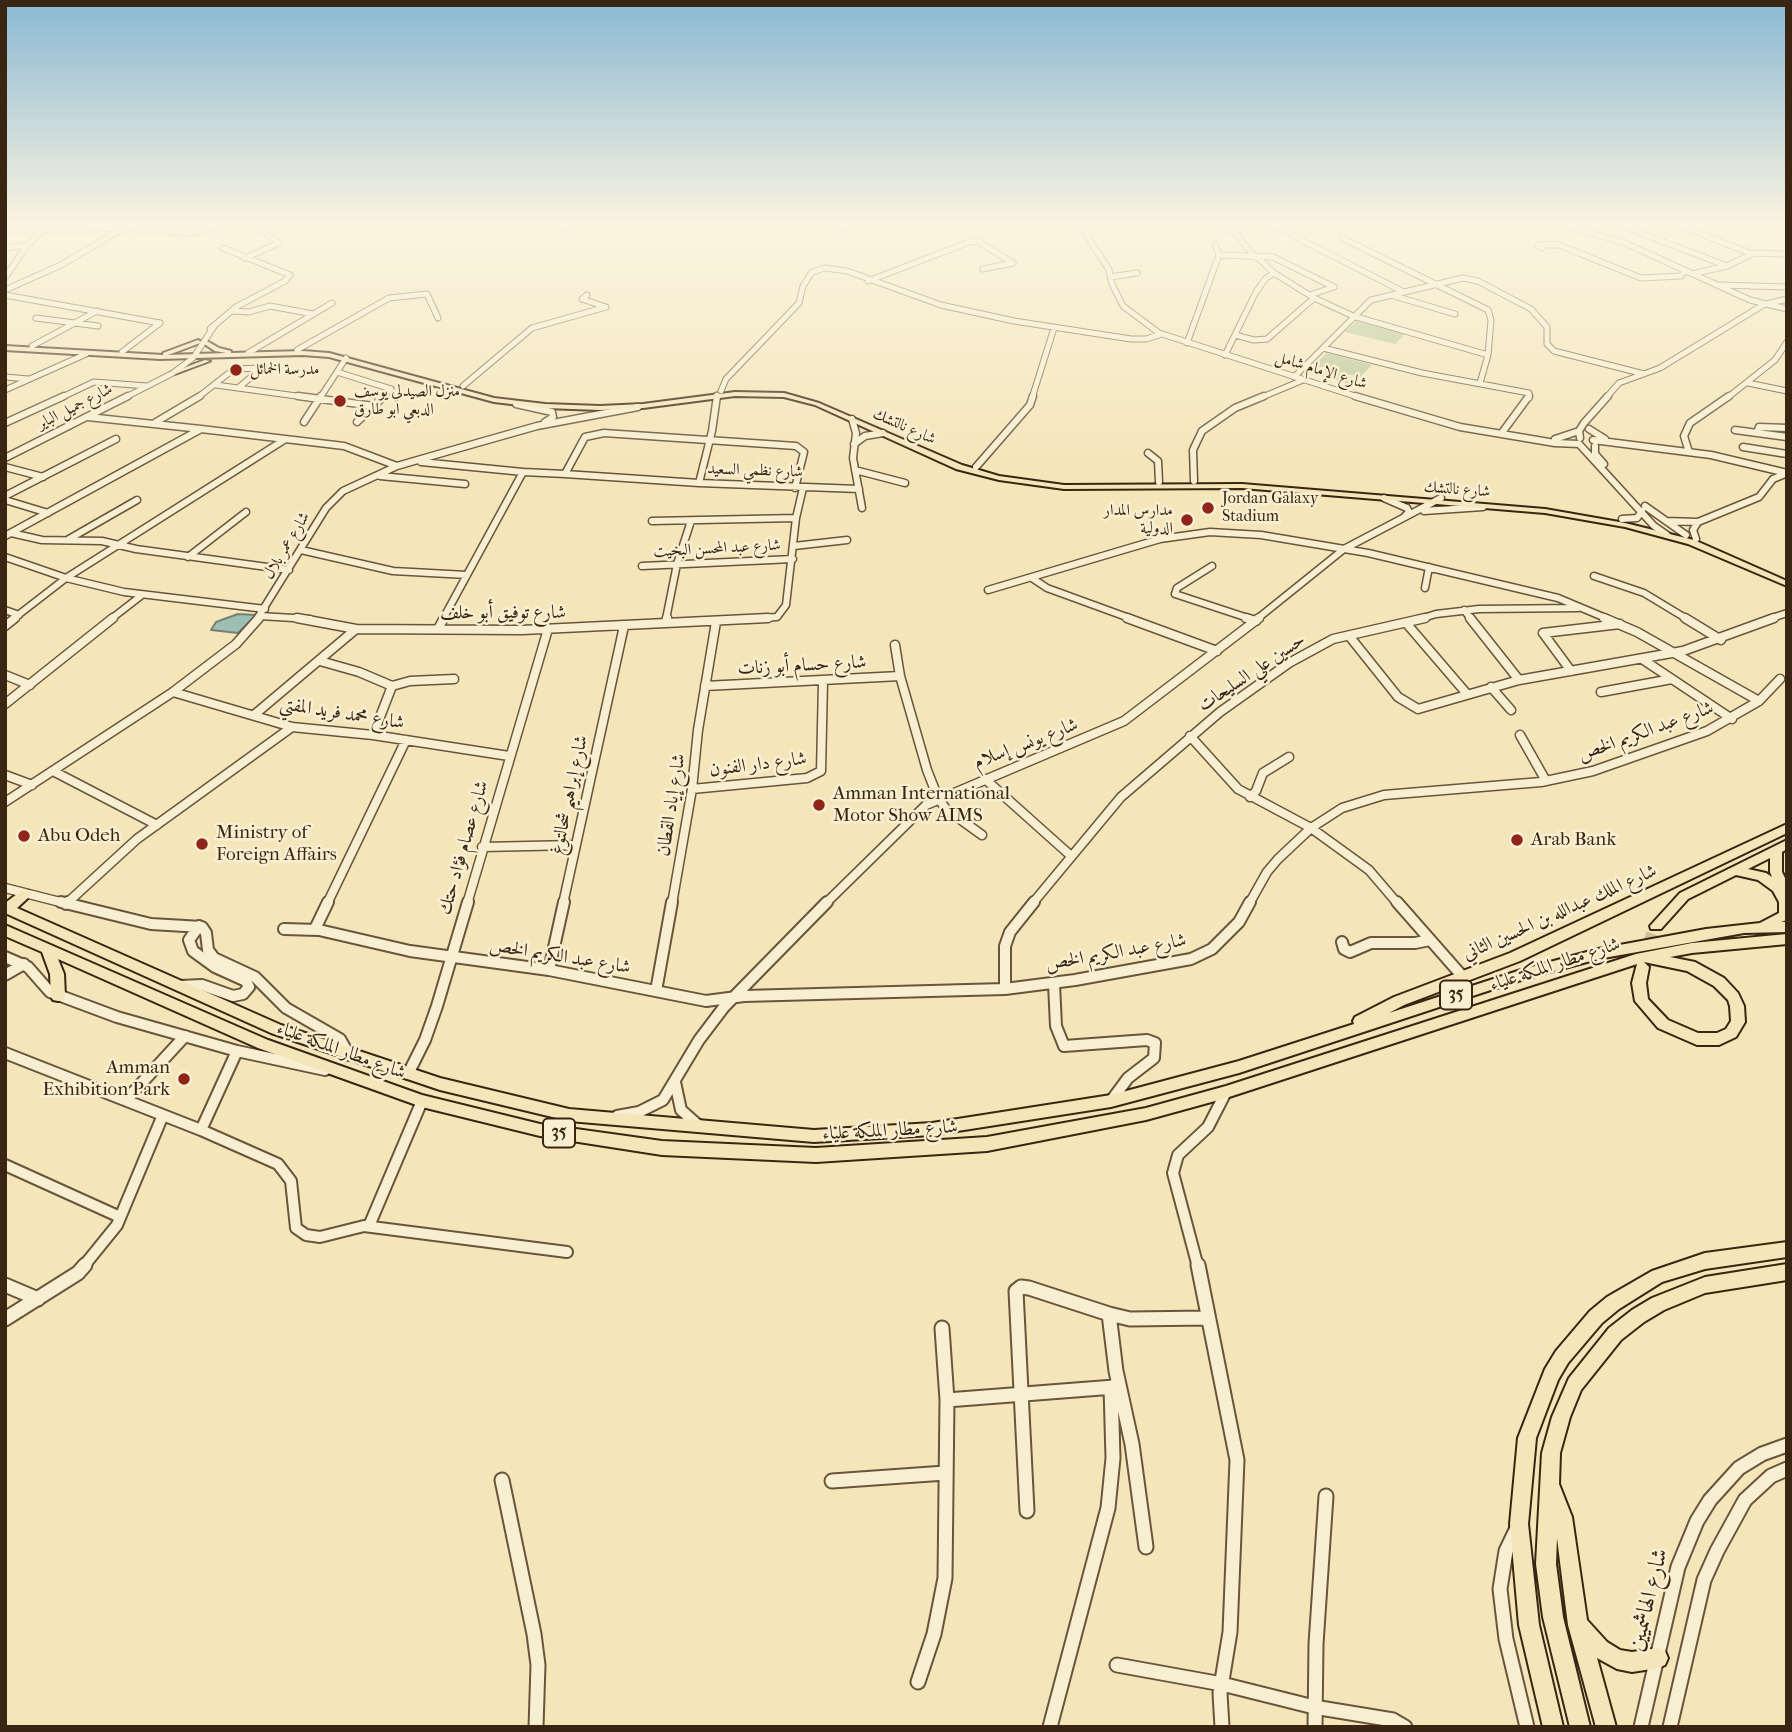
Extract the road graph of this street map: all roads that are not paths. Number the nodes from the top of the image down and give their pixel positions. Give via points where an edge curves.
1 (62, 304) edge
2 (245, 304) edge
3 (331, 304) edge
4 (379, 304) edge
5 (432, 304) edge
6 (596, 304) edge
7 (798, 304) edge
8 (938, 304) edge
9 (1123, 304) edge
10 (1201, 304) edge
11 (1250, 304) edge
12 (1304, 304) edge
13 (1328, 304) edge
14 (1367, 304) edge
15 (1420, 304) edge
16 (1474, 304) edge
17 (1524, 304) edge
18 (1768, 304) edge
19 (1763, 305) junction
20 (1787, 309) edge
21 (97, 311) junction
22 (232, 311) junction
23 (313, 314) junction
24 (1455, 314) dead end
25 (1353, 316) junction
26 (36, 318) dead end
27 (438, 318) dead end
28 (75, 323) junction
29 (98, 326) dead end
30 (1054, 328) junction
31 (1162, 334) junction
32 (1234, 335) junction
33 (202, 342) junction
34 (1787, 342) edge
35 (1187, 343) junction
36 (32, 346) junction
37 (5, 347) edge
38 (1323, 348) junction
39 (298, 350) junction
40 (122, 352) junction
41 (248, 353) junction
42 (86, 354) junction
43 (232, 355) junction
44 (1225, 355) junction
45 (1488, 355) junction
46 (161, 356) junction
47 (191, 356) junction
48 (346, 358) junction
49 (171, 372) junction
50 (337, 372) junction
51 (1644, 374) junction
52 (5, 377) edge
53 (1294, 377) junction
54 (30, 379) junction
55 (1304, 380) junction
56 (1480, 383) junction
57 (1748, 383) junction
58 (216, 385) junction
59 (147, 386) junction
60 (463, 386) junction
61 (238, 388) junction
62 (5, 390) edge
63 (1787, 391) edge
64 (719, 393) junction
65 (320, 398) junction
66 (516, 404) junction
67 (374, 406) junction
68 (643, 406) junction
69 (88, 416) junction
70 (1591, 418) junction
71 (852, 419) junction
72 (156, 422) junction
73 (304, 422) dead end
74 (357, 422) dead end
75 (5, 424) edge
76 (537, 426) junction
77 (1787, 428) edge
78 (201, 429) junction
79 (1589, 429) junction
80 (1735, 430) dead end
81 (883, 433) junction
82 (1757, 433) junction
83 (1501, 434) junction
84 (899, 437) junction
85 (1787, 437) edge
86 (116, 439) dead end
87 (710, 439) junction
88 (1579, 439) junction
89 (284, 440) junction
90 (1555, 441) junction
91 (1594, 442) junction
92 (853, 445) junction
93 (1617, 445) junction
94 (1743, 447) dead end
95 (1689, 452) junction
96 (1148, 453) dead end
97 (1787, 454) edge
98 (5, 457) edge
99 (1591, 459) junction
100 (1600, 460) junction
101 (415, 461) junction
102 (397, 466) junction
103 (5, 467) edge
104 (976, 467) junction
105 (855, 470) junction
106 (523, 471) junction
107 (1787, 473) edge
108 (565, 474) junction
109 (376, 475) junction
110 (43, 477) junction
111 (1194, 481) junction
112 (1159, 482) junction
113 (699, 483) junction
114 (905, 483) dead end
115 (465, 484) dead end
116 (799, 488) junction
117 (859, 489) junction
118 (5, 498) edge
119 (1384, 498) junction
120 (1438, 500) junction
121 (126, 506) dead end
122 (1490, 506) junction
123 (862, 508) dead end
124 (1643, 509) junction
125 (246, 512) dead end
126 (1419, 512) junction
127 (48, 513) junction
128 (796, 518) junction
129 (1403, 519) junction
130 (1622, 519) junction
131 (652, 521) dead end
132 (691, 521) junction
133 (1698, 522) junction
134 (1660, 529) junction
135 (10, 534) edge
136 (1696, 538) junction
137 (74, 539) junction
138 (847, 540) dead end
139 (123, 545) junction
140 (794, 546) junction
141 (1344, 549) junction
142 (301, 550) junction
143 (188, 556) junction
144 (5, 557) edge
145 (793, 559) junction
146 (677, 564) junction
147 (642, 566) dead end
148 (1212, 566) dead end
149 (1429, 567) junction
150 (289, 570) junction
151 (467, 575) junction
152 (1594, 576) dead end
153 (66, 578) junction
154 (1032, 578) junction
155 (1787, 581) edge
156 (1425, 588) dead end
157 (988, 590) dead end
158 (142, 595) junction
159 (1583, 608) junction
160 (5, 610) edge
161 (1464, 610) junction
162 (262, 612) junction
163 (1787, 613) edge
164 (19, 615) junction
165 (1256, 621) junction
166 (666, 622) junction
167 (716, 622) junction
168 (1406, 624) junction
169 (1620, 624) junction
170 (5, 626) edge
171 (624, 626) junction
172 (356, 629) junction
173 (438, 629) junction
174 (548, 629) junction
175 (1350, 637) junction
176 (1721, 640) junction
177 (895, 645) dead end
178 (1217, 651) junction
179 (1675, 653) junction
180 (1642, 659) junction
181 (320, 661) junction
182 (1571, 671) junction
183 (5, 675) edge
184 (900, 676) junction
185 (454, 679) dead end
186 (1672, 679) junction
187 (1780, 679) dead end
188 (1519, 680) junction
189 (823, 682) junction
190 (30, 685) junction
191 (392, 686) junction
192 (705, 686) junction
193 (1491, 687) junction
194 (173, 692) junction
195 (1601, 692) dead end
196 (1467, 694) junction
197 (1759, 702) junction
198 (5, 704) edge
199 (1511, 710) dead end
200 (254, 715) junction
201 (1732, 719) junction
202 (292, 726) junction
203 (1520, 734) dead end
204 (373, 735) junction
205 (1190, 736) junction
206 (406, 740) junction
207 (509, 756) junction
208 (1289, 757) dead end
209 (52, 771) junction
210 (5, 775) edge
211 (985, 779) junction
212 (1546, 782) junction
213 (32, 785) junction
214 (692, 789) junction
215 (1250, 797) junction
216 (938, 798) junction
217 (5, 802) edge
218 (157, 825) junction
219 (1311, 828) junction
220 (1787, 828) edge
221 (982, 835) dead end
222 (575, 845) junction
223 (482, 847) junction
224 (1782, 847) edge
225 (1070, 855) junction
226 (1732, 870) junction
227 (5, 888) edge
228 (25, 894) junction
229 (1787, 894) edge
230 (69, 905) junction
231 (6, 908) edge
232 (199, 926) junction
233 (1656, 926) tunnel mouth
234 (1787, 927) edge
235 (1744, 928) junction
236 (284, 929) dead end
237 (315, 929) junction
238 (5, 930) edge
239 (1787, 939) edge
240 (1430, 940) junction
241 (1342, 942) dead end
242 (48, 950) junction
243 (5, 957) edge
244 (452, 957) junction
245 (1639, 963) junction
246 (24, 964) junction
247 (549, 970) junction
248 (5, 975) edge
249 (1463, 977) junction
250 (1054, 984) junction
251 (178, 986) junction
252 (1005, 989) junction
253 (656, 991) junction
254 (58, 996) junction
255 (734, 997) junction
256 (1348, 1030) junction
257 (185, 1036) junction
258 (237, 1051) junction
259 (6, 1054) edge
260 (349, 1055) junction
261 (335, 1072) junction
262 (408, 1074) junction
263 (676, 1080) junction
264 (1125, 1081) junction
265 (1226, 1092) junction
266 (1135, 1095) junction
267 (126, 1100) junction
268 (1200, 1100) junction
269 (422, 1101) junction
270 (1111, 1101) junction
271 (1218, 1109) junction
272 (163, 1115) junction
273 (598, 1118) junction
274 (703, 1128) junction
275 (201, 1130) junction
276 (5, 1165) edge
277 (120, 1217) junction
278 (369, 1226) junction
279 (1787, 1249) edge
280 (567, 1252) dead end
281 (1670, 1271) junction
282 (1787, 1272) edge
283 (5, 1285) edge
284 (1680, 1294) junction
285 (38, 1299) junction
286 (1108, 1314) junction
287 (1208, 1318) junction
288 (5, 1320) edge
289 (942, 1328) dead end
290 (1115, 1387) junction
291 (1022, 1395) junction
292 (947, 1400) junction
293 (1787, 1445) edge
294 (1787, 1469) edge
295 (945, 1473) junction
296 (502, 1480) dead end
297 (832, 1481) dead end
298 (1548, 1482) junction
299 (1326, 1496) dead end
300 (1027, 1511) dead end
301 (1519, 1524) junction
302 (1146, 1547) dead end
303 (1578, 1625) junction
304 (1658, 1658) junction
305 (1117, 1665) dead end
306 (918, 1682) dead end
307 (1222, 1684) junction
308 (1314, 1707) junction
309 (536, 1727) edge
310 (1050, 1727) edge
311 (1222, 1727) edge
312 (1315, 1727) edge
313 (1405, 1727) edge
314 (1527, 1727) edge
315 (1553, 1727) edge
316 (1580, 1727) edge
317 (1606, 1727) edge
318 (1641, 1727) edge
319 (1670, 1727) edge

1 - 21 street
2 - 22 street, شارع جميل الباير
3 - 23 street
4 - 39 street
5 - 27 street
6 - 60 street via 606,307 532,328
7 - 64 street via 726,379
8 - 30 street
9 - 31 street, شارع الإمام شامل
10 - 35 street
11 - 32 street
12 - 32 street via 1266,339
13 - 25 street
14 - 25 street
15 - 24 street
16 - 45 street via 1490,312
17 - 51 street via 1547,327 1548,344 1554,351
18 - 19 street
19 - 20 street
19 - 51 street
21 - 28 street
21 - 40 street via 159,323
22 - 23 street via 270,306
22 - 33 street, شارع جميل الباير
23 - 41 street
25 - 38 street
25 - 45 street
26 - 28 street
28 - 29 street
28 - 36 street
30 - 31 street via 1131,339
30 - 104 street via 1028,408
31 - 35 street, شارع الإمام شامل
32 - 44 street
33 - 43 main road
33 - 46 main road
33 - 47 street, شارع جميل الباير
34 - 57 street via 1775,360
35 - 44 street, شارع الإمام شامل
36 - 37 main road, شارع نالتشك
36 - 40 main road, شارع نالتشك
37 - 42 main road, شارع نالتشك
38 - 53 street
38 - 56 street
39 - 41 main road, شارع نالتشك
39 - 60 main road, شارع نالتشك via 355,356
40 - 46 main road, شارع نالتشك
41 - 43 main road, شارع نالتشك
42 - 46 main road, شارع نالتشك
42 - 54 street
43 - 47 main road, شارع نالتشك
43 - 48 main road, شارع نالتشك via 303,353
43 - 49 main road
44 - 53 street, شارع الإمام شامل
45 - 56 street
46 - 47 main road, شارع نالتشك
46 - 49 main road
47 - 49 street, شارع جميل الباير
48 - 50 street
48 - 66 main road, شارع نالتشك
49 - 59 street, شارع جميل الباير
50 - 65 street
50 - 67 street via 391,388
51 - 70 street via 1619,383
52 - 54 street
53 - 55 street, شارع الإمام شامل
54 - 62 street
55 - 83 street, شارع الإمام شامل via 1460,427
55 - 111 street via 1235,408 1202,431 1192,450
56 - 83 street via 1530,394
57 - 63 street
57 - 95 street via 1689,424 1684,436
58 - 61 street
58 - 61 street via 234,369 262,368
58 - 72 street
59 - 69 street, شارع جميل الباير
59 - 75 street via 90,383
60 - 64 main road, شارع نالتشك via 516,399 574,404
61 - 65 street
64 - 68 main road, شارع نالتشك
64 - 71 main road, شارع نالتشك via 792,397
64 - 84 main road, شارع نالتشك via 761,389 801,394 841,407
64 - 87 street, شارع نظمي السعيد
65 - 67 street
65 - 73 street
66 - 68 main road, شارع نالتشك
66 - 76 street via 554,414
67 - 74 street
68 - 76 street, شارع عمر بلال
69 - 72 street
69 - 98 street, شارع جميل الباير
70 - 79 street
70 - 88 street
71 - 81 main road, شارع نالتشك
71 - 92 street
72 - 78 street
76 - 101 street, شارع عمر بلال
77 - 82 street via 1759,427
78 - 89 street
78 - 127 street
79 - 91 street
79 - 93 street
80 - 82 street
81 - 84 main road, شارع نالتشك
81 - 92 street via 865,436
82 - 85 street
83 - 90 street, شارع الإمام شامل
84 - 104 main road, شارع نالتشك
84 - 119 main road, شارع نالتشك via 971,471 1031,484 1230,485
86 - 110 street
87 - 108 street via 592,434 583,440
87 - 113 street, شارع نظمي السعيد
87 - 116 street via 799,447 804,452
88 - 90 street, شارع الإمام شامل
88 - 90 street
88 - 91 street, شارع الإمام شامل
88 - 99 street
89 - 102 street via 344,446
89 - 139 street
90 - 99 street
91 - 93 street
91 - 100 street
92 - 105 street
93 - 95 street
93 - 100 street via 1603,451
94 - 97 street
95 - 107 street
96 - 112 street via 1158,461
99 - 124 street
100 - 124 street
101 - 102 street, شارع عمر بلال
101 - 106 street
102 - 109 street, شارع عمر بلال
103 - 110 street
104 - 112 main road, شارع نالتشك via 1059,482
105 - 114 street
105 - 117 street
106 - 108 street
106 - 151 street
107 - 133 street via 1773,478 1759,497
108 - 113 street
109 - 115 street
109 - 142 street, شارع عمر بلال via 338,494
110 - 118 street
111 - 112 main road, شارع نالتشك
111 - 120 main road, شارع نالتشك via 1259,481
113 - 116 street, شارع نظمي السعيد
116 - 117 street, شارع نظمي السعيد
116 - 128 street
117 - 123 street
118 - 127 street
119 - 120 main road, شارع نالتشك
119 - 129 street via 1407,508
120 - 122 main road, شارع نالتشك
120 - 126 street, شارع يونس إسلام
120 - 130 main road, شارع نالتشك via 1556,508
121 - 137 street
122 - 126 street
122 - 134 main road, شارع نالتشك
124 - 130 street via 1637,518
124 - 134 street
124 - 134 street
125 - 143 street
126 - 129 street, شارع يونس إسلام
127 - 135 street
128 - 132 street
128 - 140 street
129 - 141 street, شارع يونس إسلام
130 - 134 main road, شارع نالتشك
131 - 132 street
132 - 146 street
133 - 134 street
133 - 136 street via 1693,530
134 - 136 main road, شارع نالتشك
134 - 155 main road, شارع نالتشك
135 - 137 street
136 - 155 main road, شارع نالتشك
137 - 139 street
138 - 140 street
139 - 143 street
139 - 153 street
140 - 145 street
141 - 149 street
141 - 154 street via 1243,533 1201,533 1130,546
141 - 165 street, شارع يونس إسلام
142 - 150 street, شارع عمر بلال
142 - 151 street via 393,571
143 - 150 street
144 - 153 street, شارع توفيق أبو خلف
145 - 146 street, شارع عبد المحسن البخيت
145 - 167 street, شارع توفيق أبو خلف via 782,614
146 - 147 street, شارع عبد المحسن البخيت
146 - 166 street
148 - 165 street via 1177,588 1175,594
149 - 156 street
149 - 159 street via 1528,589
150 - 162 street, شارع عمر بلال
151 - 173 street
152 - 176 street via 1644,593
153 - 158 street, شارع توفيق أبو خلف
153 - 164 street
154 - 157 street
154 - 178 street via 1047,588
158 - 162 street, شارع توفيق أبو خلف
158 - 190 street
159 - 161 street, حسين علي السليحات
159 - 169 street
160 - 164 street
161 - 168 street, حسين علي السليحات
161 - 188 street
162 - 172 street, شارع توفيق أبو خلف
162 - 194 street, شارع عمر بلال via 230,649
163 - 176 street
164 - 170 street
165 - 178 street, شارع يونس إسلام
166 - 167 street, شارع توفيق أبو خلف
166 - 171 street, شارع توفيق أبو خلف
167 - 192 street, شارع إياد القطان
168 - 175 street, حسين علي السليحات
168 - 196 street
169 - 179 street
169 - 182 street via 1543,633
171 - 174 street, شارع توفيق أبو خلف
171 - 222 street, شارع إبراهيم شحالتوغ
172 - 173 street, شارع توفيق أبو خلف
172 - 181 street
173 - 174 street, شارع توفيق أبو خلف
174 - 207 street, شارع عصام فؤاد حتك
175 - 196 street via 1410,706 1424,708
175 - 205 street, حسين علي السليحات via 1333,639 1298,657
176 - 179 street
177 - 184 street
178 - 211 street, شارع يونس إسلام via 1124,721
179 - 180 street
179 - 197 street
180 - 182 street
180 - 186 street
181 - 191 street
181 - 200 street
182 - 188 street
183 - 190 street
184 - 189 street, شارع حسام أبو زنات
184 - 216 street
185 - 191 street
186 - 195 street
186 - 201 street
187 - 197 street, شارع عبد الكريم الخص
188 - 193 street
189 - 192 street, شارع حسام أبو زنات
189 - 214 street, شارع دار الفنون via 821,771 807,778
190 - 198 street
191 - 204 street
192 - 214 street, شارع إياد القطان
193 - 196 street
193 - 199 street
194 - 200 street, شارع محمد فريد المفتي
194 - 209 street, شارع عمر بلال
197 - 201 street, شارع عبد الكريم الخص
200 - 202 street, شارع محمد فريد المفتي
201 - 212 street, شارع عبد الكريم الخص via 1678,743
202 - 204 street, شارع محمد فريد المفتي
202 - 218 street
203 - 212 street
204 - 206 street, شارع محمد فريد المفتي
205 - 215 street via 1234,786
205 - 225 street, حسين علي السليحات via 1121,797
206 - 207 street, شارع محمد فريد المفتي
206 - 237 street
207 - 223 street, شارع عصام فؤاد حتك
208 - 215 street via 1263,773
209 - 213 street, شارع عمر بلال
209 - 218 street
210 - 213 street
211 - 216 street, شارع يونس إسلام
211 - 225 street
212 - 219 street, شارع عبد الكريم الخص via 1384,795 1342,808
213 - 217 street, شارع عمر بلال
214 - 253 street, شارع إياد القطان
215 - 219 street
216 - 221 street via 946,810
216 - 255 street, شارع يونس إسلام via 914,815
218 - 230 street
219 - 240 street via 1369,870
219 - 250 street, شارع عبد الكريم الخص via 1267,872 1239,922 1212,949 1174,963
220 - 249 highway, شارع الملك عبدالله بن الحسين الثاني / 35 via 1515,957
222 - 223 street
222 - 247 street, شارع إبراهيم شحالتوغ
223 - 244 street, شارع عصام فؤاد حتك
224 - 226 highway, شارع الملك عبدالله بن الحسين الثاني
224 - 229 highway via 1776,872
225 - 252 street, حسين علي السليحات via 1010,932 1005,946
226 - 233 highway, شارع الملك عبدالله بن الحسين الثاني via 1684,896
226 - 235 highway via 1766,877 1786,906 1779,920
227 - 228 street
228 - 230 street
228 - 231 highway
230 - 232 street via 151,924
231 - 251 highway, شارع مطار الملكة علياء / 35
232 - 251 street via 189,940 193,951 249,987 233,996 202,985
232 - 260 street via 205,930 214,958 254,977 286,1008 337,1037
234 - 235 highway, شارع مطار الملكة علياء
235 - 256 highway, شارع مطار الملكة علياء / 35 via 1598,954
236 - 237 street, شارع عبد الكريم الخص
237 - 244 street, شارع عبد الكريم الخص
238 - 242 highway, شارع مطار الملكة علياء / 35
239 - 245 highway, شارع مطار الملكة علياء / 35 via 1692,947
240 - 241 street via 1371,943 1350,952
240 - 249 street
242 - 254 highway via 57,974
242 - 261 highway, شارع مطار الملكة علياء / 35
243 - 246 street
244 - 247 street, شارع عبد الكريم الخص
244 - 262 street, شارع عصام فؤاد حتك via 431,1023
245 - 245 highway, 35 via 1682,964 1713,977 1737,1006 1735,1028 1709,1040 1663,1024 1642,1001
245 - 265 highway, شارع مطار الملكة علياء / 35
246 - 248 street
246 - 254 street
247 - 253 street, شارع عبد الكريم الخص
249 - 256 highway, شارع الملك عبدالله بن الحسين الثاني / 35 via 1399,1001
250 - 252 street, شارع عبد الكريم الخص
250 - 264 street via 1056,1026 1063,1046 1147,1040 1155,1044 1154,1058
251 - 260 highway, شارع مطار الملكة علياء / 35
252 - 255 street, شارع عبد الكريم الخص
253 - 255 street, شارع عبد الكريم الخص via 706,1001
254 - 257 street
255 - 263 street, شارع يونس إسلام via 699,1040
256 - 266 highway, شارع مطار الملكة علياء / 35 via 1239,1067
257 - 258 street
257 - 267 street
258 - 261 street
258 - 275 street
259 - 267 street
260 - 262 highway, شارع مطار الملكة علياء / 35
261 - 269 highway, شارع مطار الملكة علياء / 35
262 - 273 highway, شارع مطار الملكة علياء / 35 via 536,1108
263 - 273 street, شارع يونس إسلام via 656,1106
263 - 274 street via 681,1110
264 - 266 street
264 - 270 street
265 - 268 highway, شارع مطار الملكة علياء / 35
265 - 271 street
266 - 270 highway, شارع مطار الملكة علياء / 35
267 - 272 street
268 - 269 highway, شارع مطار الملكة علياء / 35 via 987,1144 816,1155 662,1148 540,1130
268 - 271 street
269 - 278 street
270 - 274 highway, شارع مطار الملكة علياء / 35 via 986,1122 860,1135
271 - 287 street via 1174,1166
272 - 275 street
272 - 277 street
273 - 274 highway, شارع مطار الملكة علياء / 35
275 - 278 street via 284,1169 291,1181 294,1222 300,1232 320,1237
276 - 277 street
277 - 285 street via 110,1237 78,1273
278 - 280 street
279 - 281 highway
281 - 284 highway
281 - 301 highway via 1613,1303 1562,1357 1531,1422
282 - 284 highway via 1730,1279
283 - 285 street
284 - 298 highway via 1615,1334 1575,1384 1555,1436
285 - 288 street
286 - 287 street via 1130,1319
286 - 290 street
286 - 291 street via 1018,1288
287 - 307 street via 1238,1473 1230,1632
289 - 292 street
290 - 291 street
290 - 302 street via 1132,1444
290 - 310 street via 1111,1489
291 - 292 street
291 - 300 street
292 - 295 street
293 - 304 street, شارع الهاشميين via 1751,1460 1727,1480 1697,1521 1678,1567
294 - 319 street via 1745,1500 1717,1551 1704,1580
295 - 297 street
295 - 306 street via 945,1578
296 - 309 street via 534,1634
298 - 303 highway via 1563,1517
298 - 316 highway via 1548,1587
299 - 308 street
301 - 314 street via 1506,1551 1500,1588 1506,1639
301 - 315 highway via 1529,1625
303 - 304 highway via 1600,1649 1617,1659
303 - 317 highway
304 - 318 street, شارع الهاشميين
305 - 307 street
307 - 308 street
307 - 311 street
308 - 312 street
308 - 313 street via 1393,1720

